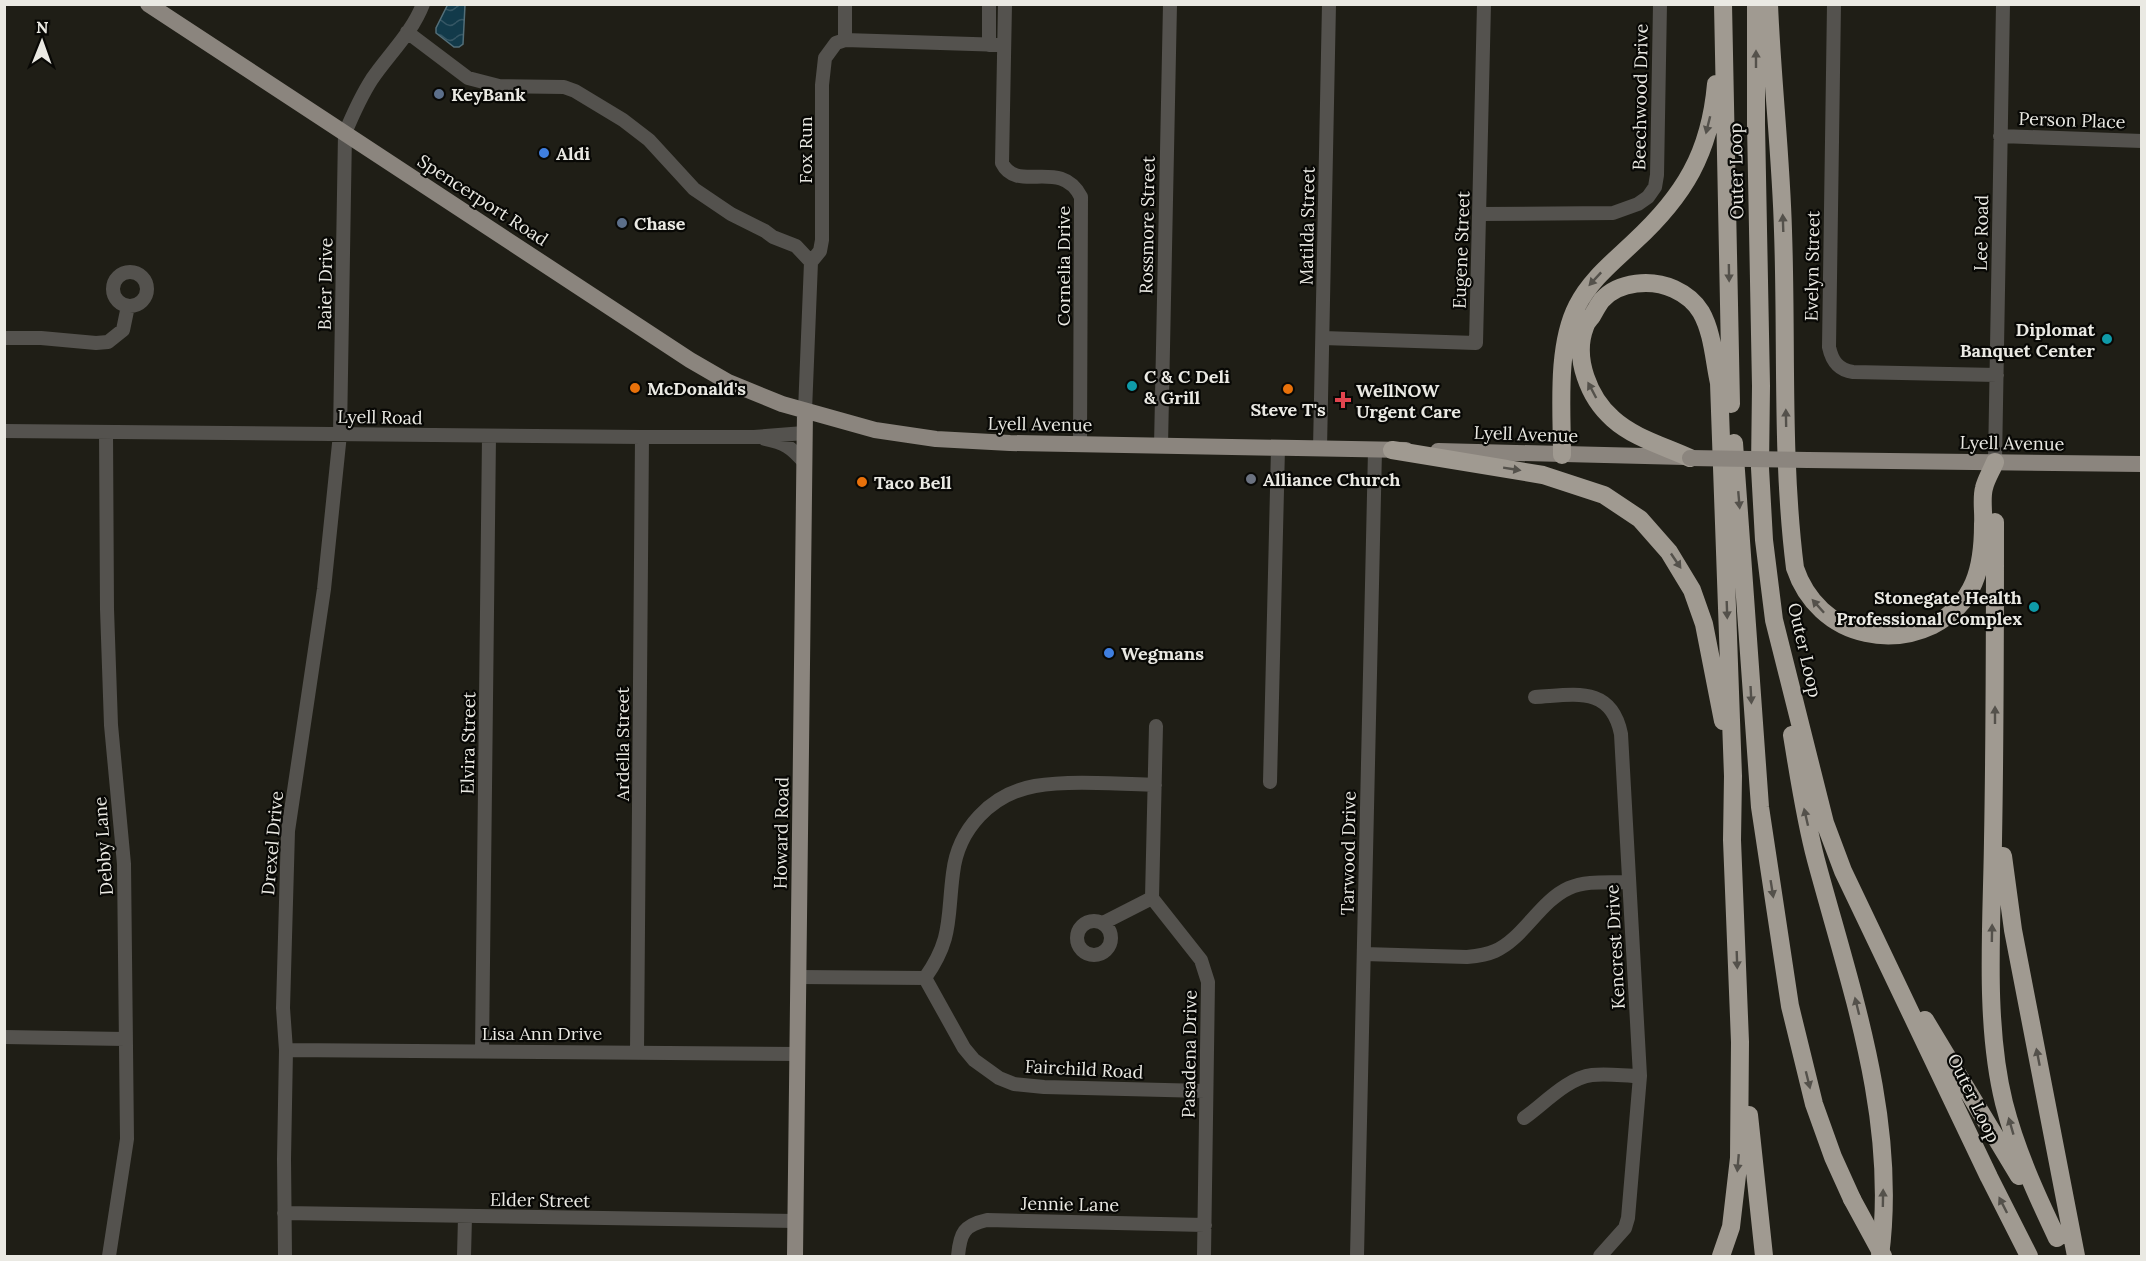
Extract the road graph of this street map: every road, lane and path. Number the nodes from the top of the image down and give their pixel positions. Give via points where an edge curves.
1 (148, 4) edge
2 (423, 4) edge
3 (845, 4) edge
4 (989, 4) edge
5 (1005, 4) edge
6 (1170, 4) edge
7 (1329, 4) edge
8 (1484, 4) edge
9 (1660, 4) edge
10 (1721, 4) edge
11 (1756, 4) edge
12 (1768, 4) edge
13 (1834, 4) edge
14 (2003, 4) edge
15 (407, 33) junction
16 (845, 40) junction
17 (989, 45) junction
18 (1004, 45) junction
19 (345, 133) junction
20 (2000, 136) junction
21 (2142, 141) edge
22 (1480, 214) junction
23 (811, 262) junction
24 (128, 306) dead end
25 (4, 338) edge
26 (1323, 338) junction
27 (1731, 358) junction
28 (1996, 375) junction
29 (1719, 384) junction
30 (805, 411) junction
31 (4, 431) edge
32 (106, 432) junction
33 (804, 433) junction
34 (340, 434) junction
35 (489, 436) junction
36 (642, 437) junction
37 (754, 437) junction
38 (1080, 444) junction
39 (1161, 446) junction
40 (1278, 448) junction
41 (1320, 449) junction
42 (1383, 450) junction
43 (1562, 455) junction
44 (1690, 458) junction
45 (804, 462) junction
46 (1995, 462) junction
47 (2142, 464) edge
48 (1774, 620) junction
49 (1535, 697) dead end
50 (1156, 726) dead end
51 (1994, 774) junction
52 (1733, 776) junction
53 (1270, 782) dead end
54 (1155, 785) junction
55 (1629, 882) junction
56 (1152, 898) junction
57 (1103, 923) dead end
58 (1867, 923) junction
59 (1364, 954) junction
60 (799, 976) junction
61 (925, 978) junction
62 (4, 1037) edge
63 (125, 1039) junction
64 (1740, 1042) junction
65 (286, 1050) junction
66 (482, 1052) junction
67 (637, 1052) junction
68 (798, 1054) junction
69 (1640, 1076) junction
70 (1205, 1091) junction
71 (1524, 1118) dead end
72 (284, 1213) junction
73 (465, 1217) junction
74 (796, 1221) junction
75 (1205, 1225) junction
76 (2057, 1238) junction
77 (108, 1257) edge
78 (285, 1257) edge
79 (464, 1257) edge
80 (795, 1257) edge
81 (958, 1257) edge
82 (1204, 1257) edge
83 (1357, 1257) edge
84 (1600, 1257) edge
85 (1720, 1257) edge
86 (1764, 1257) edge
87 (1882, 1257) edge
88 (2030, 1257) edge
89 (2072, 1257) edge
90 (2076, 1257) edge

1 - 19 main road, Spencerport Road
2 - 15 street
3 - 16 street
4 - 17 street
5 - 18 street, Cornelia Drive
6 - 39 street, Rossmore Street
7 - 26 street, Matilda Street
8 - 22 street, Eugene Street
9 - 22 street, Beechwood Drive via 1657,175 1648,196 1613,213
10 -> 27 highway, Outer Loop
10 -> 43 highway via 1715,95 1697,162 1670,205 1587,289 1570,324 1564,360
48 -> 11 highway, Outer Loop via 1760,468
46 -> 12 highway via 1984,488 1983,537 1976,581 1945,619 1921,631 1876,636 1838,624 1809,595 1795,568 1788,486 1784,231
13 - 28 street, Evelyn Street via 1831,357 1839,367 1853,372
14 - 20 street, Lee Road
15 - 19 street via 373,77
15 - 23 street via 468,78 499,86 564,87 575,91 649,140 694,189 731,214 796,246
16 - 17 street
16 - 23 street, Fox Run via 836,43 825,58 823,228 820,251
17 - 18 street
18 - 38 street, Cornelia Drive via 1002,163 1006,171 1013,176 1063,178 1081,197
19 - 30 main road, Spencerport Road via 690,360 728,382
19 - 34 street, Baier Drive
20 - 21 street, Person Place
20 - 28 street, Lee Road
22 - 26 street, Eugene Street via 1476,343
23 - 30 street, Fox Run
24 - 25 street via 123,330 108,342
26 - 41 street, Matilda Street
27 - 29 highway
27 -> 87 highway, Outer Loop, bridge via 1760,807 1790,1006 1814,1104 1833,1157
28 - 46 street, Lee Road
44 -> 29 highway via 1630,433 1611,418 1585,376 1581,359 1585,327 1603,299 1622,287 1644,281 1665,285 1686,295 1701,313
29 -> 52 highway
30 - 33 main road, Howard Road
30 - 38 main road, Lyell Avenue via 875,430 929,438
31 - 32 street, Lyell Road
32 - 34 street, Lyell Road
32 - 63 street, Debby Lane via 107,609 111,725 124,864
33 - 37 street, Lyell Road
33 - 45 main road, Howard Road
34 - 35 street, Lyell Road
34 - 65 street, Drexel Drive via 324,589 288,831 283,1008
35 - 36 street, Lyell Road
35 - 66 street, Elvira Street
36 - 37 street, Lyell Road
36 - 67 street, Ardella Street
37 - 45 street, Lyell Road via 782,442
38 - 39 main road, Lyell Avenue
39 - 40 main road, Lyell Avenue
40 - 41 main road, Lyell Avenue
40 - 53 street
41 - 42 main road, Lyell Avenue
42 - 43 main road, Lyell Avenue
42 -> 52 highway via 1543,475 1604,495 1640,519 1669,552 1692,590 1704,624
42 - 59 street, Tarwood Drive
43 - 44 main road, Lyell Avenue
44 - 46 main road, Lyell Avenue, bridge
45 - 60 main road, Howard Road
46 - 47 main road, Lyell Avenue
51 -> 46 highway
48 - 58 highway, Outer Loop via 1825,823
87 -> 48 highway via 1884,1167 1878,1101 1848,969 1803,805
49 - 55 street, Kencrest Drive via 1595,697 1619,720
50 - 54 street
76 -> 51 highway via 2019,1154 1995,1051 1991,958
90 -> 51 highway via 2007,892
52 -> 64 highway
54 - 56 street
54 - 61 street via 1037,786 1004,797 989,807 971,824 960,842 945,943
55 - 59 street via 1584,884 1561,892 1509,941 1484,956
55 - 69 street, Kencrest Drive
56 - 57 street
56 - 70 street, Pasadena Drive via 1205,969
58 - 76 highway
88 -> 58 highway, Outer Loop
59 - 83 street, Tarwood Drive
60 - 61 street
60 - 68 main road, Howard Road
61 - 70 street, Fairchild Road via 964,1048 999,1078 1044,1087
62 - 63 street
63 - 77 street, Debby Lane via 127,1139
64 -> 85 highway via 1739,1158 1731,1227
64 - 86 highway
65 - 66 street, Lisa Ann Drive
65 - 72 street, Drexel Drive
66 - 67 street, Lisa Ann Drive
67 - 68 street, Lisa Ann Drive
68 - 74 main road, Howard Road
69 - 71 street via 1592,1075 1576,1079
69 - 84 street, Kencrest Drive via 1628,1218 1625,1228
70 - 75 street, Pasadena Drive
72 - 73 street, Elder Street
72 - 78 street, Drexel Drive
73 - 74 street, Elder Street
73 - 79 street
74 - 80 main road, Howard Road
75 - 81 street, Jennie Lane via 987,1220 972,1223 964,1230
75 - 82 street, Pasadena Drive
76 - 89 highway

